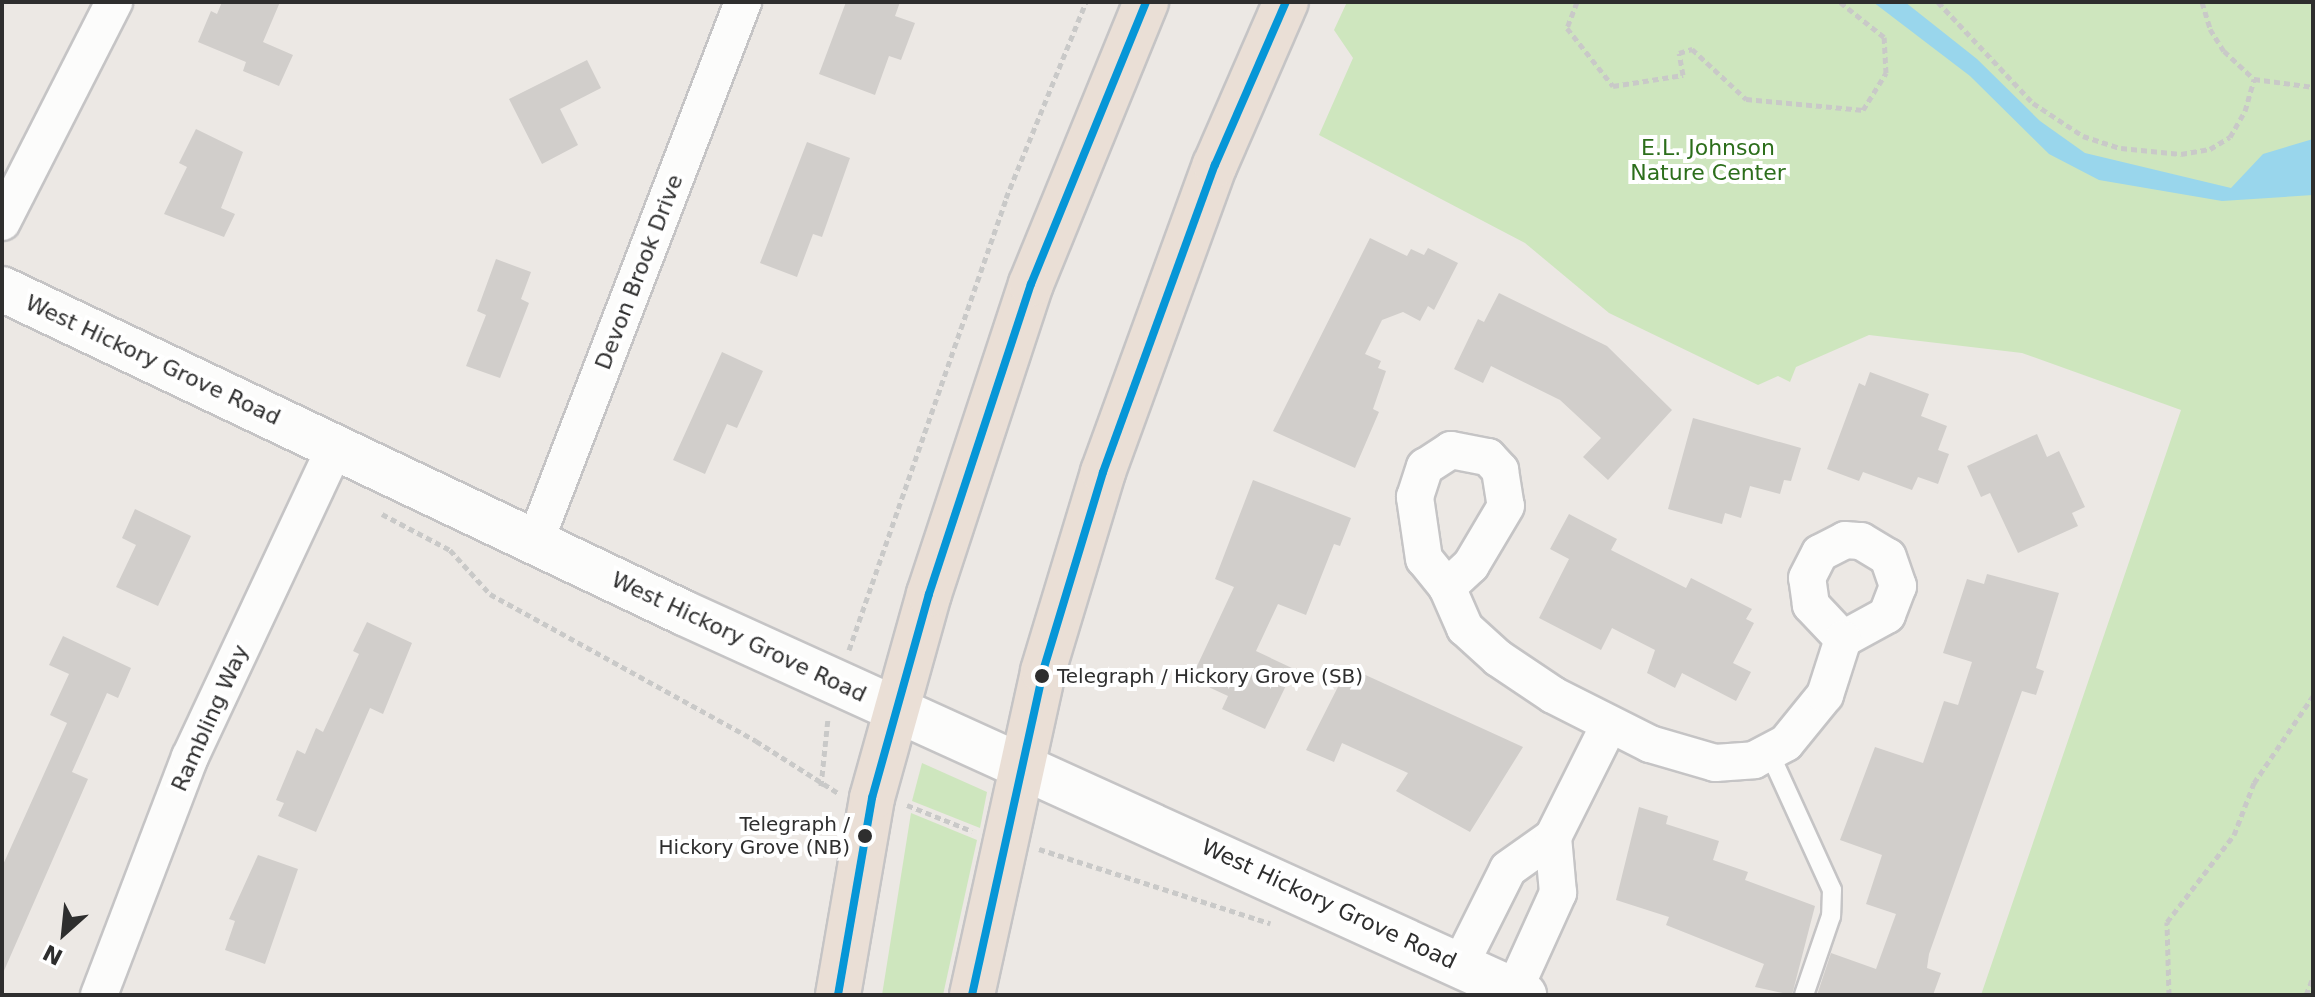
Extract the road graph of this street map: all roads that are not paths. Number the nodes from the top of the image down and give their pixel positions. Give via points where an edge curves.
1 (114, 2) edge
2 (743, 2) edge
3 (1146, 2) edge
4 (1286, 2) edge
5 (2, 222) edge
6 (2, 289) edge
7 (335, 447) junction
8 (535, 542) junction
9 (1447, 587) dead end
10 (1843, 639) dead end
11 (895, 708) junction
12 (1609, 725) junction
13 (1770, 754) junction
14 (1020, 763) junction
15 (1553, 837) junction
16 (1460, 965) junction
17 (1519, 992) edge
18 (99, 995) edge
19 (838, 995) edge
20 (972, 995) edge
21 (1804, 995) edge

1 - 5 street
2 - 8 street, Devon Brook Drive
3 - 11 highway via 1031,284
4 - 14 highway via 1215,165 1145,351 1103,472
6 - 7 street, West Hickory Grove Road
7 - 8 street, West Hickory Grove Road
7 - 18 street, Rambling Way via 190,757
8 - 11 street, West Hickory Grove Road
9 - 12 street via 1465,628 1498,658
10 - 13 street via 1825,695 1804,726
11 - 14 street, West Hickory Grove Road
11 - 19 highway via 872,798
12 - 13 street via 1715,763
12 - 15 street
13 - 21 lane via 1832,890 1831,916
14 - 16 street, West Hickory Grove Road
14 - 20 highway
15 - 16 street via 1508,869
15 - 17 street via 1558,893
16 - 17 street, West Hickory Grove Road

